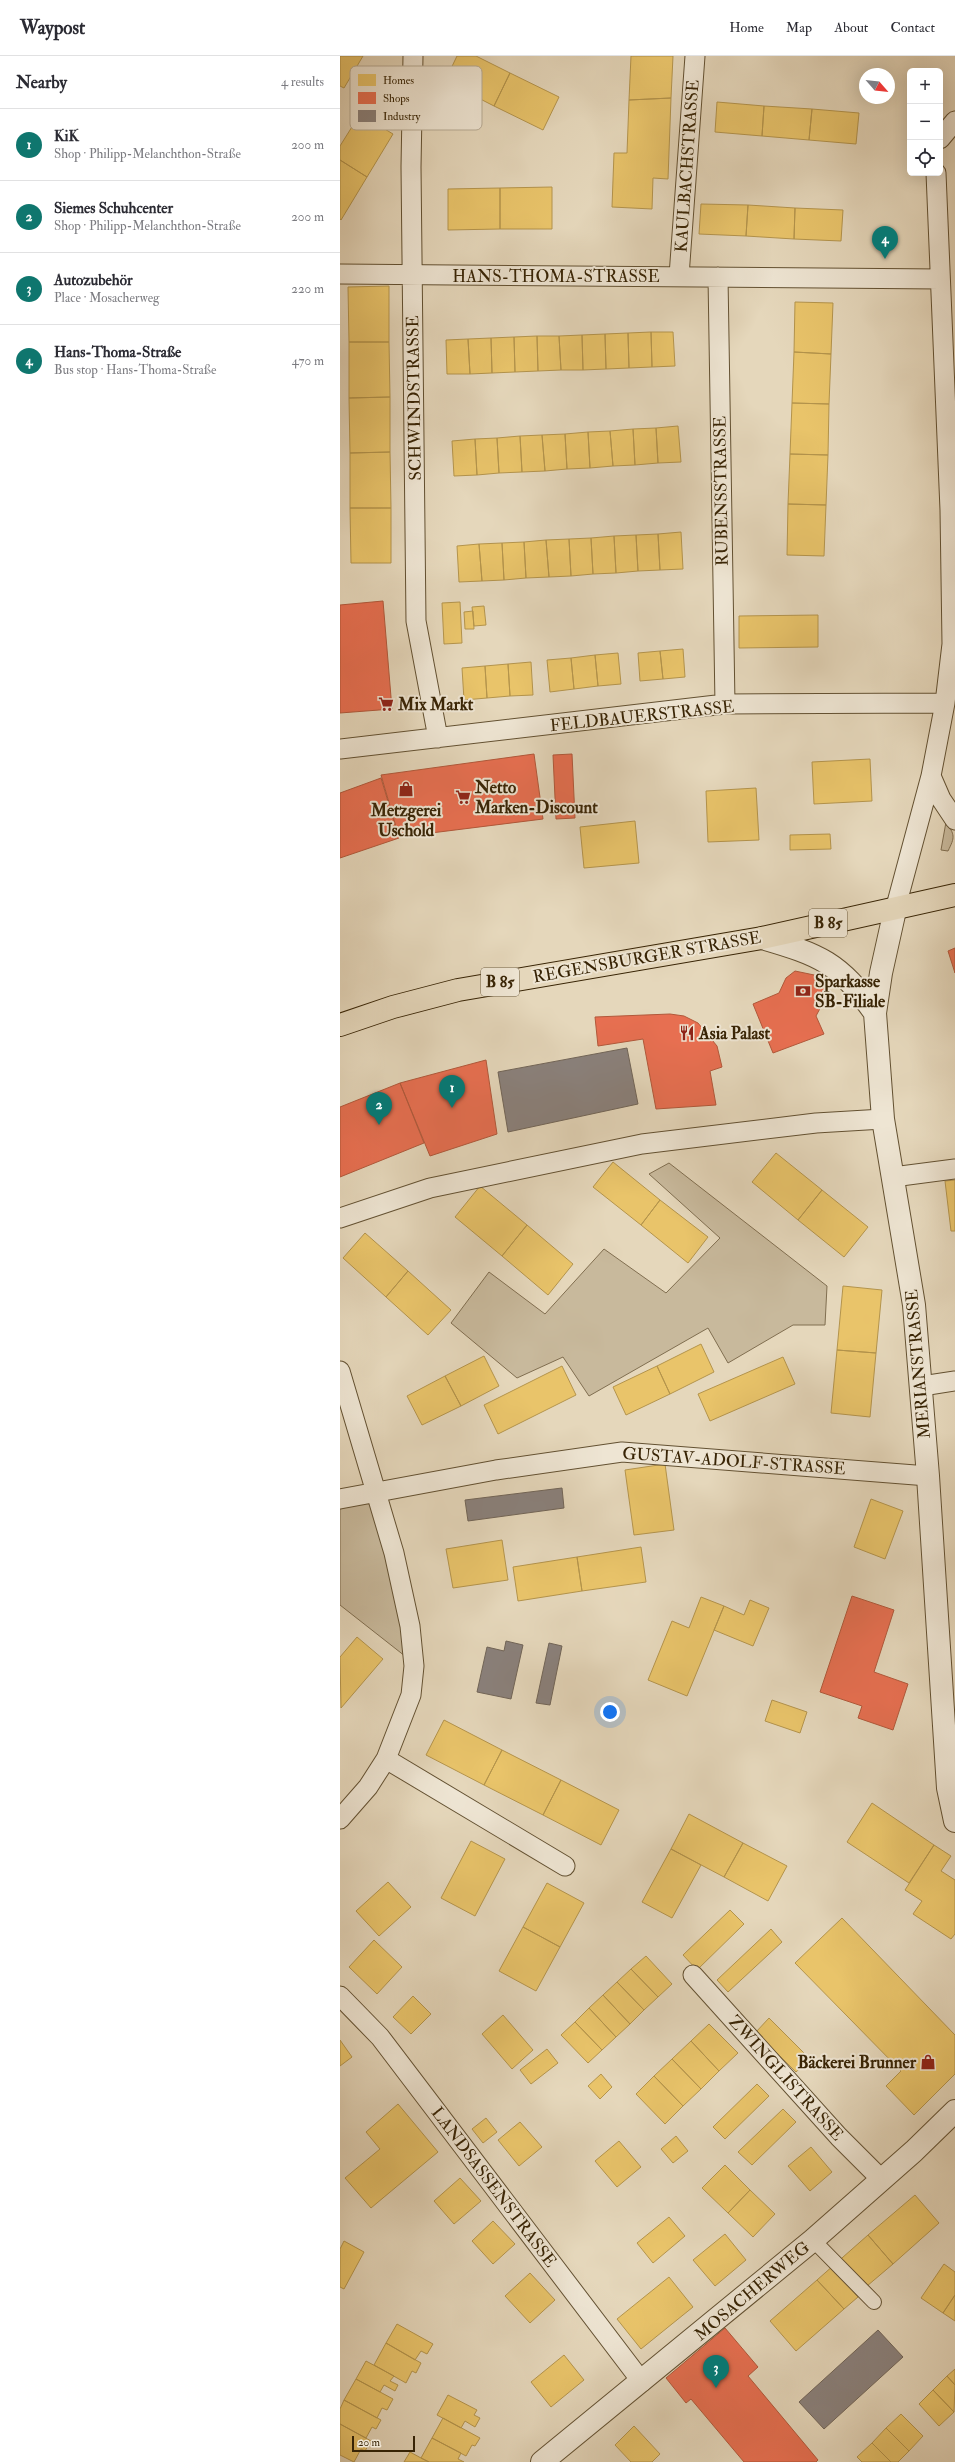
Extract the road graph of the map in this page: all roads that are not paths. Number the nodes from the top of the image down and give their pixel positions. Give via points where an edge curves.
1 (413, 56) edge
2 (695, 56) edge
3 (413, 66) edge
4 (955, 120) edge
5 (412, 130) edge
6 (943, 134) edge
7 (936, 176) edge
8 (340, 274) edge
9 (413, 275) junction
10 (679, 276) junction
11 (718, 277) junction
12 (940, 279) junction
13 (953, 510) edge
14 (945, 703) junction
15 (725, 704) junction
16 (438, 738) junction
17 (340, 749) edge
18 (931, 776) junction
19 (955, 820) edge
20 (955, 895) edge
21 (895, 910) junction
22 (762, 938) junction
23 (875, 1013) junction
24 (340, 1025) edge
25 (883, 1119) junction
26 (955, 1169) edge
27 (893, 1177) junction
28 (340, 1218) edge
29 (340, 1371) edge
30 (955, 1381) edge
31 (922, 1386) junction
32 (928, 1476) junction
33 (375, 1492) junction
34 (340, 1498) edge
35 (386, 1759) junction
36 (340, 1819) edge
37 (955, 1821) edge
38 (565, 1866) dead end
39 (693, 1975) dead end
40 (340, 1996) edge
41 (955, 2111) edge
42 (882, 2180) junction
43 (813, 2240) junction
44 (874, 2302) dead end
45 (642, 2382) junction
46 (542, 2462) edge

1 - 3 street, SCHWINDSTRASSE
2 - 10 street, KAULBACHSTRASSE
4 - 6 street
5 - 9 street, SCHWINDSTRASSE
7 - 12 street
8 - 9 street, HANS-THOMA-STRASSE
9 - 10 street, HANS-THOMA-STRASSE
9 - 16 street, SCHWINDSTRASSE via 416,621
10 - 11 street, HANS-THOMA-STRASSE
11 - 12 street, HANS-THOMA-STRASSE
11 - 15 street, RUBENSSTRASSE
12 - 13 street
13 - 14 street via 952,644
14 - 15 street, FELDBAUERSTRASSE
14 - 18 street
15 - 16 street, FELDBAUERSTRASSE
16 - 17 street, FELDBAUERSTRASSE
18 - 19 street via 941,799
18 - 21 street
20 - 21 main road, REGENSBURGER STRASSE / B 85
21 - 22 main road, REGENSBURGER STRASSE / B 85
21 - 23 street, MERIANSTRASSE
22 - 23 street via 803,950 830,963 851,981
22 - 24 main road, REGENSBURGER STRASSE / B 85 via 458,990 393,1007
23 - 25 street, MERIANSTRASSE
25 - 27 street, MERIANSTRASSE
25 - 28 street via 816,1123 642,1144 430,1188
26 - 27 street
27 - 31 street, MERIANSTRASSE via 914,1305
29 - 33 street
30 - 31 street
31 - 32 street, MERIANSTRASSE
32 - 33 street, GUSTAV-ADOLF-STRASSE via 622,1452 496,1470
32 - 37 street, MERIANSTRASSE via 948,1788
33 - 34 street, GUSTAV-ADOLF-STRASSE
33 - 35 street via 394,1553 410,1626 414,1666 411,1695
35 - 36 street via 368,1787
35 - 38 street
39 - 42 street, ZWINGLISTRASSE via 834,2131
40 - 45 street, LANDSASSENSTRASSE via 380,2037
41 - 42 street, MOSACHERWEG
42 - 43 street, MOSACHERWEG
43 - 44 street
43 - 45 street, MOSACHERWEG
45 - 46 street, MOSACHERWEG

